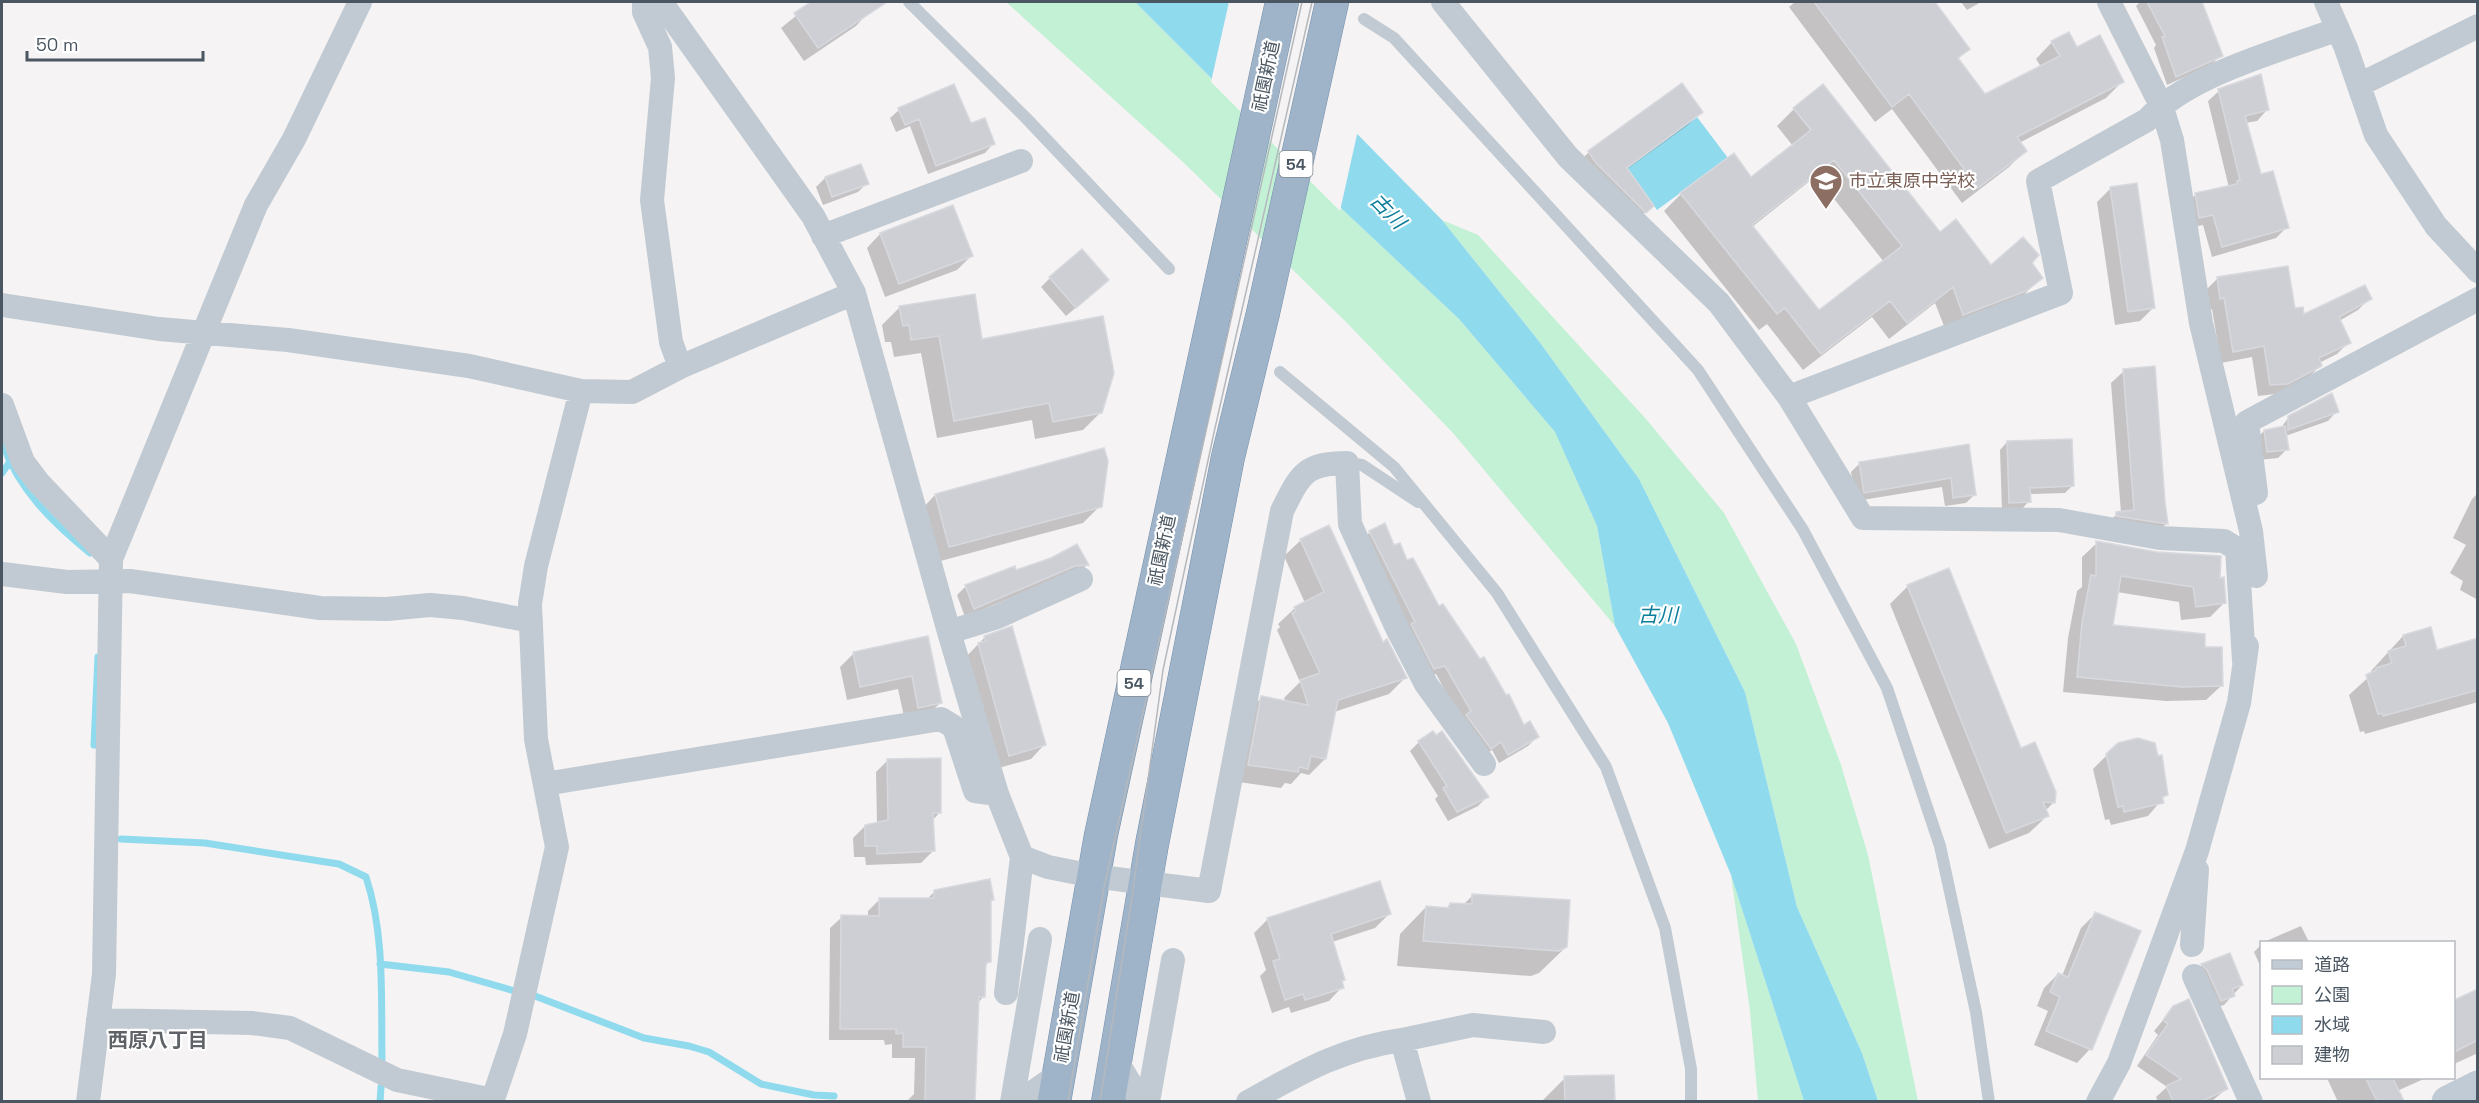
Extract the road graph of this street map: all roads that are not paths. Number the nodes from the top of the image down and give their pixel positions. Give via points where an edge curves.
1 (360, 2) edge
2 (644, 2) edge
3 (661, 2) edge
4 (909, 2) edge
5 (1282, 2) edge
6 (1443, 2) edge
7 (2109, 2) edge
8 (2326, 2) edge
9 (1330, 8) edge
10 (1364, 19) dead end
11 (2478, 26) edge
12 (2338, 29) junction
13 (2359, 85) junction
14 (2161, 105) junction
15 (1021, 161) dead end
16 (823, 236) junction
17 (1169, 269) dead end
18 (2478, 272) edge
19 (854, 293) junction
20 (2478, 299) edge
21 (2, 305) edge
22 (202, 333) junction
23 (680, 367) junction
24 (1280, 372) dead end
25 (580, 391) junction
26 (1789, 397) junction
27 (2, 405) edge
28 (1347, 463) junction
29 (1428, 509) junction
30 (2251, 531) junction
31 (111, 571) junction
32 (2, 574) edge
33 (1081, 579) dead end
34 (531, 621) junction
35 (949, 632) junction
36 (2244, 661) junction
37 (1484, 764) dead end
38 (545, 784) junction
39 (998, 794) junction
40 (2197, 850) junction
41 (1022, 857) junction
42 (1093, 876) junction
43 (1146, 881) junction
44 (1040, 939) dead end
45 (2192, 945) dead end
46 (1173, 960) dead end
47 (2194, 976) dead end
48 (1005, 993) dead end
49 (98, 1020) junction
50 (1544, 1032) dead end
51 (1402, 1040) junction
52 (1115, 1058) junction
53 (1057, 1088) edge
54 (2478, 1088) edge
55 (88, 1101) edge
56 (493, 1101) edge
57 (1012, 1101) edge
58 (1018, 1101) edge
59 (1108, 1101) edge
60 (1141, 1101) edge
61 (1148, 1101) edge
62 (1248, 1101) edge
63 (1419, 1101) edge
64 (1691, 1101) edge
65 (1989, 1101) edge
66 (2098, 1101) edge
67 (2251, 1101) edge
68 (2448, 1101) edge

1 - 22 street via 294,139 256,205
2 - 23 street via 644,12 660,47 663,78 652,200 671,342
3 - 16 street via 813,216
4 - 17 lane
5 - 42 highway, 祇園新道 / 54
6 - 26 street via 1568,157 1719,303
7 - 14 street
8 - 12 street
9 - 43 highway, 54 via 1228,457
10 - 65 lane via 1394,38 1698,370 1803,530 1887,688 1940,846 1976,1012
11 - 13 street
12 - 13 street
12 - 14 street via 2188,86
13 - 18 street via 2376,135 2436,226
14 - 26 street via 2147,120 2038,181 2061,292
14 - 30 street via 2172,140 2202,323
15 - 16 street
16 - 19 street
19 - 23 street
19 - 35 street
20 - 30 street via 2247,422 2257,495
21 - 22 street
22 - 25 street via 288,340 469,366
22 - 31 street
23 - 25 street via 632,392
24 - 29 lane via 1394,467
25 - 34 street via 536,566
26 - 36 street via 1863,518 2059,520 2160,538 2224,541 2237,549
27 - 31 street via 23,462
28 - 29 lane via 1362,465
28 - 37 street via 1350,524 1397,628 1426,684
28 - 43 street via 1322,463 1298,478 1282,511 1209,891
29 - 64 lane via 1497,593 1606,767 1665,928 1691,1069
30 - 36 street via 2257,588
31 - 32 street via 67,582
31 - 34 street via 130,581 320,608 430,605
31 - 49 street via 104,974
33 - 35 street via 996,617
34 - 38 street via 536,739
35 - 39 street
36 - 40 street via 2238,702
38 - 39 street via 941,719 954,727 975,792
38 - 56 street via 557,847 515,1034
39 - 41 street
40 - 45 street
40 - 66 street via 2119,1063
41 - 42 street
41 - 48 street
42 - 43 street
42 - 53 highway, 祇園新道 / 54
43 - 52 highway, 54
44 - 57 street
46 - 61 street
47 - 67 street
49 - 55 street
49 - 56 street via 252,1023 290,1028 397,1080
50 - 51 street via 1473,1025
51 - 62 street via 1367,1044 1309,1068
51 - 63 street
52 - 59 highway, 54
52 - 60 street
53 - 58 street
54 - 68 main road

